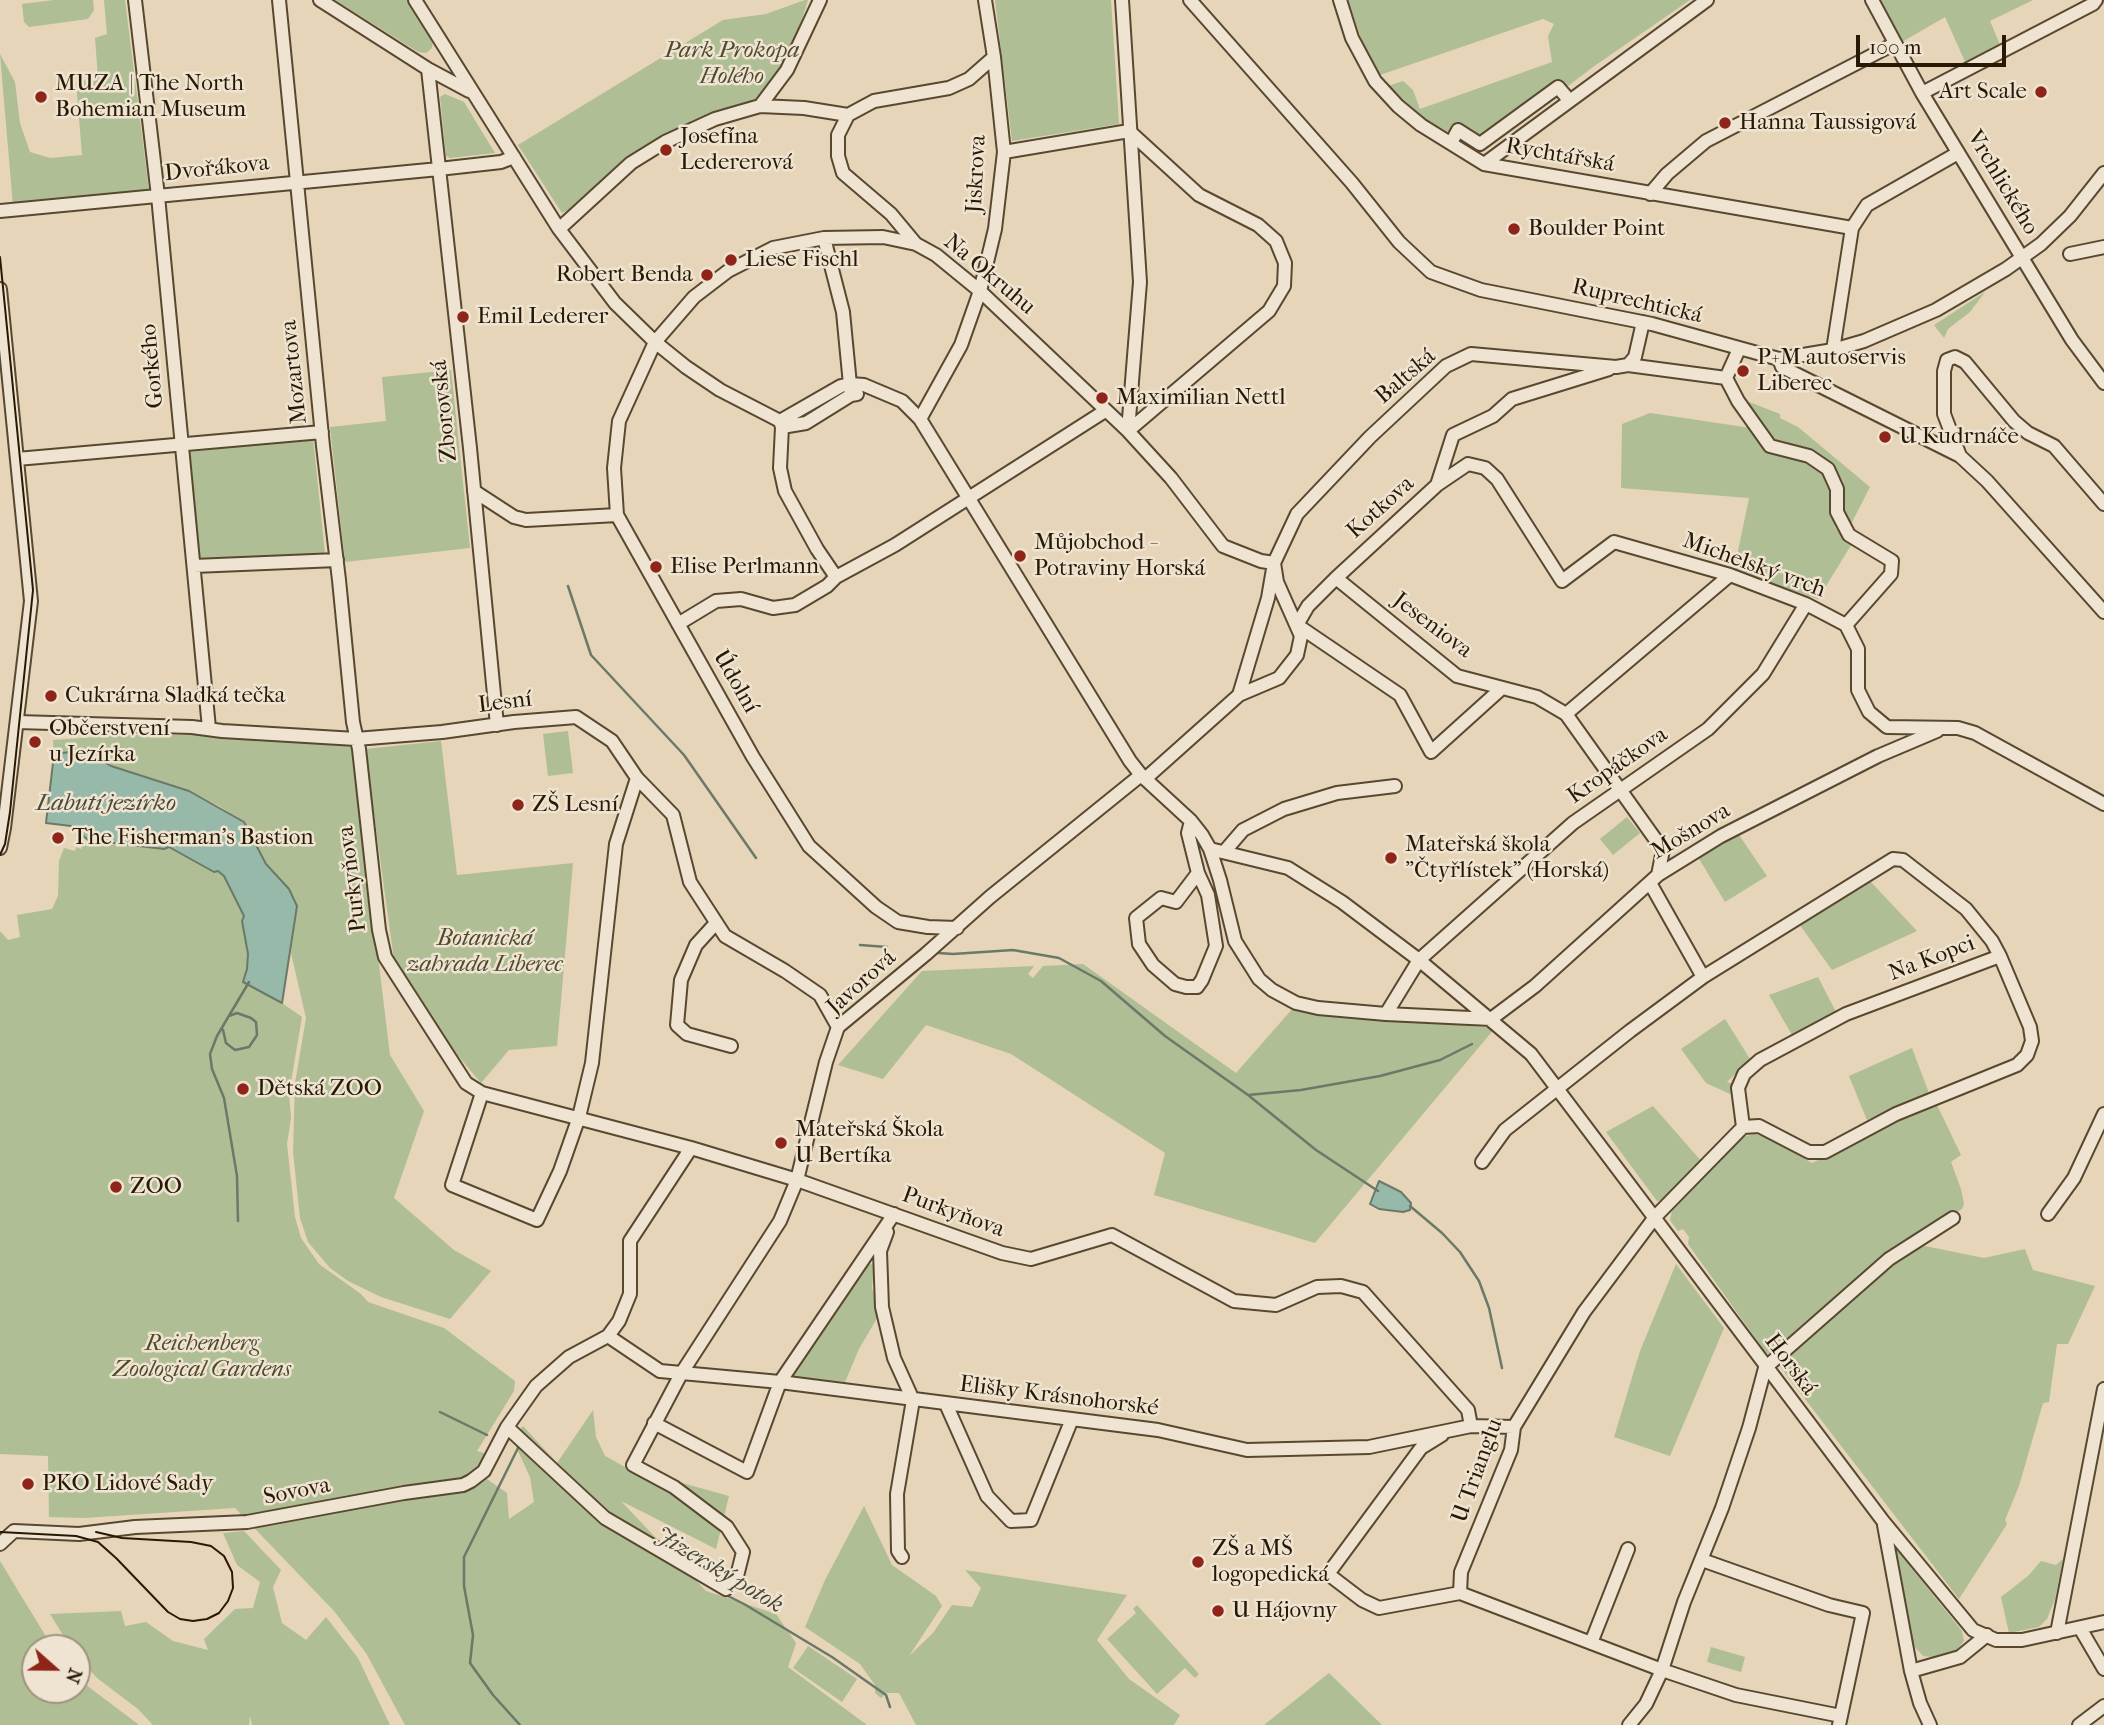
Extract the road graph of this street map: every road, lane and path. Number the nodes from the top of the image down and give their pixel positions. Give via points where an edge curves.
1 (135, 0) edge
2 (279, 0) edge
3 (320, 0) edge
4 (415, 0) edge
5 (820, 0) edge
6 (985, 0) edge
7 (1122, 0) edge
8 (1190, 0) edge
9 (1340, 0) edge
10 (1707, 0) edge
11 (1872, 0) edge
12 (2095, 0) edge
13 (1894, 44) junction
14 (993, 57) junction
15 (428, 69) junction
16 (471, 92) junction
17 (1922, 93) junction
18 (1569, 100) junction
19 (760, 106) junction
20 (848, 115) junction
21 (1129, 131) junction
22 (1451, 144) junction
23 (1004, 152) junction
24 (1958, 153) junction
25 (514, 158) junction
26 (1484, 164) junction
27 (439, 169) junction
28 (2104, 173) edge
29 (297, 182) junction
30 (1650, 194) junction
31 (158, 196) junction
32 (0, 211) edge
33 (1852, 228) junction
34 (559, 229) junction
35 (824, 238) junction
36 (916, 244) junction
37 (2104, 247) edge
38 (2070, 254) dead end
39 (2022, 257) junction
40 (0, 289) edge
41 (980, 291) junction
42 (1643, 322) junction
43 (655, 342) junction
44 (1739, 349) junction
45 (1833, 350) junction
46 (1779, 359) junction
47 (1622, 366) junction
48 (1726, 378) junction
49 (2104, 383) edge
50 (850, 389) junction
51 (1105, 411) junction
52 (920, 419) junction
53 (781, 424) junction
54 (1128, 430) junction
55 (321, 432) junction
56 (181, 445) junction
57 (1960, 456) junction
58 (17, 459) junction
59 (1437, 485) junction
60 (474, 491) junction
61 (968, 499) junction
62 (2104, 504) edge
63 (617, 515) junction
64 (337, 560) junction
65 (1274, 563) junction
66 (194, 566) junction
67 (1730, 575) junction
68 (836, 578) junction
69 (1336, 578) junction
70 (1806, 604) junction
71 (2104, 612) edge
72 (678, 624) junction
73 (1297, 625) junction
74 (1846, 625) junction
75 (1502, 688) junction
76 (1239, 695) junction
77 (1566, 714) junction
78 (17, 722) junction
79 (497, 725) junction
80 (1887, 727) junction
81 (209, 728) junction
82 (1943, 729) junction
83 (356, 739) junction
84 (1893, 750) junction
85 (1143, 777) junction
86 (636, 778) junction
87 (1395, 786) dead end
88 (1621, 790) junction
89 (2104, 804) edge
90 (1191, 821) junction
91 (0, 848) edge
92 (1210, 849) junction
93 (1224, 852) junction
94 (1198, 873) junction
95 (1654, 879) junction
96 (716, 923) junction
97 (957, 928) junction
98 (2000, 956) junction
99 (1419, 960) junction
100 (1703, 977) junction
101 (1386, 1014) junction
102 (1491, 1019) junction
103 (838, 1027) junction
104 (732, 1046) dead end
105 (1558, 1087) junction
106 (482, 1093) junction
107 (2104, 1114) edge
108 (579, 1117) junction
109 (1743, 1128) junction
110 (691, 1147) junction
111 (1482, 1163) dead end
112 (797, 1180) junction
113 (894, 1214) junction
114 (2048, 1214) dead end
115 (1655, 1217) junction
116 (1953, 1218) dead end
117 (608, 1336) junction
118 (1765, 1367) junction
119 (681, 1374) junction
120 (780, 1382) junction
121 (2103, 1398) edge
122 (913, 1400) junction
123 (946, 1404) junction
124 (1072, 1419) junction
125 (654, 1423) junction
126 (1471, 1426) junction
127 (507, 1427) junction
128 (1514, 1427) junction
129 (1449, 1430) junction
130 (1883, 1521) junction
131 (9, 1531) edge
132 (0, 1544) edge
133 (1628, 1549) dead end
134 (902, 1557) dead end
135 (1702, 1560) junction
136 (1460, 1593) junction
137 (2104, 1622) edge
138 (2080, 1628) junction
139 (2057, 1633) junction
140 (1987, 1635) junction
141 (1591, 1643) junction
142 (2104, 1669) edge
143 (1662, 1670) junction
144 (1911, 1671) junction
145 (2104, 1706) edge
146 (1840, 1721) edge
147 (1629, 1725) edge
148 (1930, 1725) edge
149 (2079, 1725) edge

1 - 31 street, Gorkého
2 - 29 street, Mozartova
3 - 15 street
4 - 16 street
5 - 19 street via 788,70
6 - 14 street, Jiskrova
7 - 21 street
8 - 42 street, Ruprechtická via 1399,242 1431,272 1481,289
9 - 22 street, Rychtářská via 1352,38 1375,81 1398,106
10 - 18 street
11 - 13 street, Vrchlického
12 - 17 street
13 - 17 street, Vrchlického
13 - 30 street via 1706,141
14 - 20 street via 969,79 949,88 874,101
14 - 23 street, Jiskrova
15 - 16 street
15 - 27 street, Zborovská
16 - 25 street
17 - 24 street, Vrchlického
18 - 22 street via 1558,87 1480,144 1458,130
18 - 26 street
19 - 20 street
19 - 34 street via 715,119 665,142 631,163
20 - 36 street via 838,135 844,173 891,214
21 - 23 street
21 - 54 street via 1140,282
21 - 54 street via 1199,195 1258,225 1276,241 1285,263 1284,286 1269,311
22 - 26 street, Rychtářská
23 - 41 street, Jiskrova via 995,229
24 - 33 street via 1867,205
24 - 39 street, Vrchlického
25 - 27 street
25 - 34 street
26 - 30 street, Rychtářská
27 - 29 street, Dvořákova
27 - 60 street, Zborovská
28 - 39 street via 2070,216
29 - 31 street, Dvořákova
29 - 55 street, Mozartova
30 - 33 street, Rychtářská
31 - 32 street, Dvořákova
31 - 56 street, Gorkého
33 - 45 street
34 - 43 street via 615,303
35 - 36 street, Na Okruhu via 883,237
35 - 43 street, Na Okruhu via 773,248 729,271 694,297
35 - 50 street via 843,312
36 - 41 street, Na Okruhu
37 - 38 street
39 - 45 street via 1936,310
39 - 49 street, Vrchlického
40 - 58 street
41 - 51 street, Na Okruhu
41 - 52 street, Jiskrova via 961,345
42 - 44 street, Ruprechtická
42 - 47 street via 1635,357
43 - 53 street via 720,390
43 - 63 street, Na Okruhu via 619,421 614,468
44 - 46 street, Ruprechtická
44 - 48 street
45 - 46 street
46 - 57 street, Ruprechtická via 1782,367
47 - 48 street, Baltská
47 - 59 street, Kotkova via 1512,399 1493,416 1453,435
47 - 65 street, Baltská via 1471,354 1446,366 1297,514
48 - 74 street via 1770,446 1809,456 1828,468 1837,489 1837,512 1849,535 1892,561 1891,574
50 - 52 street via 864,385 881,391 902,401
50 - 53 street via 841,386
51 - 54 street, Na Okruhu
51 - 61 street
52 - 61 street
53 - 68 street via 780,468 785,491
54 - 65 street, Na Okruhu via 1223,546
55 - 56 street
55 - 64 street, Mozartova
56 - 58 street
56 - 66 street, Gorkého
57 - 62 street via 1944,414 1944,370 1947,360 1955,357 1965,362 2014,421 2054,446
57 - 71 street, Ruprechtická
58 - 78 street via 31,601
59 - 67 street, Michelský vrch via 1468,464 1485,468 1497,479 1562,581 1614,542
59 - 69 street, Kotkova
60 - 63 street via 513,517 526,520
60 - 79 street, Zborovská
61 - 68 street
61 - 85 street
63 - 72 street, Údolní
64 - 66 street
64 - 83 street, Mozartova
65 - 73 street via 1277,582
65 - 76 street, Baltská
66 - 81 street, Gorkého
67 - 70 street, Michelský vrch
67 - 77 street
68 - 72 street via 795,605 774,608 741,599 716,601
69 - 73 street, Kotkova via 1308,606
69 - 75 street, Jeseniova via 1457,676
70 - 74 street, Michelský vrch
70 - 88 street, Kropáčkova via 1763,674 1708,729
72 - 97 street, Údolní via 809,846 898,922
73 - 75 street via 1400,695 1430,752
73 - 76 street via 1301,636 1297,655 1279,678
74 - 80 street, Michelský vrch via 1858,649 1858,690 1869,712
75 - 77 street, Jeseniova via 1537,697
76 - 85 street
77 - 88 street, Jeseniova
78 - 81 street, Lesní
78 - 91 street
79 - 83 street, Lesní
79 - 86 street, Lesní via 576,717 612,741
80 - 82 street
80 - 84 street
81 - 83 street, Lesní
82 - 84 street, Mošnova
82 - 89 street via 1975,733
83 - 106 street, Purkyňova via 384,957 466,1083
84 - 95 street, Mošnova via 1721,836
85 - 90 street
85 - 97 street, Javorová
86 - 96 street, Lesní via 673,815 690,882
86 - 108 street via 617,844 592,1063
87 - 93 street via 1337,793 1284,809 1243,830
88 - 95 street, Jeseniova via 1663,850
88 - 99 street, Kropáčkova via 1573,823
90 - 92 street
90 - 94 street via 1188,833
92 - 93 street, Horská
92 - 101 street via 1235,941 1259,979 1296,1003
93 - 99 street, Horská via 1288,868
94 - 94 street via 1208,895 1216,946 1197,987 1186,987 1175,984 1153,965 1139,944 1136,918 1161,898 1176,902
95 - 100 street
95 - 102 street, Mošnova via 1535,986
96 - 103 street, Lesní via 725,936 820,995
96 - 104 street via 696,945 681,980 677,1025 687,1034
97 - 103 street, Javorová
98 - 100 street via 1966,909 1903,860 1893,859
98 - 109 street, Na Kopci via 1846,1014 1760,1060 1744,1074 1738,1088
98 - 109 street, Na Kopci via 2030,1027 2032,1041 2017,1065 1896,1114 1825,1152 1809,1153 1759,1126
99 - 101 street, Kropáčkova
99 - 102 street, Horská
100 - 105 street
101 - 102 street
102 - 105 street, Horská via 1531,1054
103 - 112 street, Javorová
105 - 111 street via 1505,1130
105 - 115 street, Horská
106 - 108 street, Purkyňova
106 - 108 street via 452,1185 537,1220
107 - 114 street via 2074,1178
108 - 110 street, Purkyňova
109 - 115 street
110 - 112 street, Purkyňova
110 - 117 street via 630,1241 629,1294
112 - 113 street, Purkyňova
112 - 119 street, Javorová via 780,1221
113 - 120 street
113 - 122 street via 880,1251 882,1307 894,1358
113 - 126 street, Purkyňova via 1002,1254 1031,1259 1112,1235 1234,1301 1276,1305 1317,1287 1363,1292 1468,1409
115 - 118 street, Horská
115 - 128 street, U Trianglu via 1584,1312
116 - 118 street via 1889,1259
117 - 119 street, Elišky Krásnohorské via 660,1371
117 - 127 street, Sovova via 569,1357 536,1385
118 - 130 street, Horská
118 - 135 street
119 - 120 street, Elišky Krásnohorské
119 - 125 street, Javorová
120 - 122 street, Elišky Krásnohorské
120 - 125 street via 747,1472
121 - 139 street
122 - 123 street, Elišky Krásnohorské
122 - 134 street via 897,1494 898,1551
123 - 124 street, Elišky Krásnohorské
123 - 124 street via 987,1496 1011,1521 1031,1520
124 - 129 street, Elišky Krásnohorské via 1158,1430 1247,1450 1369,1447
125 - 127 street, Javorová via 632,1465 674,1487 727,1527 743,1552 736,1580 726,1589 605,1518
126 - 128 street, Elišky Krásnohorské
126 - 129 street, Elišky Krásnohorské
127 - 131 street, Sovova via 484,1471 463,1485 243,1523 79,1534
128 - 136 street, U Trianglu via 1511,1450 1461,1572
129 - 136 street via 1421,1448 1328,1574 1362,1601 1379,1608
130 - 140 street, Horská via 1973,1630
130 - 144 street
131 - 132 street
133 - 141 street
135 - 143 street
135 - 146 street via 1863,1613
136 - 141 street
137 - 138 street, Horská
138 - 139 street, Horská
138 - 142 street
139 - 140 street, Horská via 2022,1640 1996,1640
140 - 144 street via 1959,1657
141 - 143 street
143 - 146 street via 1736,1695
143 - 147 street via 1646,1704
144 - 148 street
145 - 149 street

